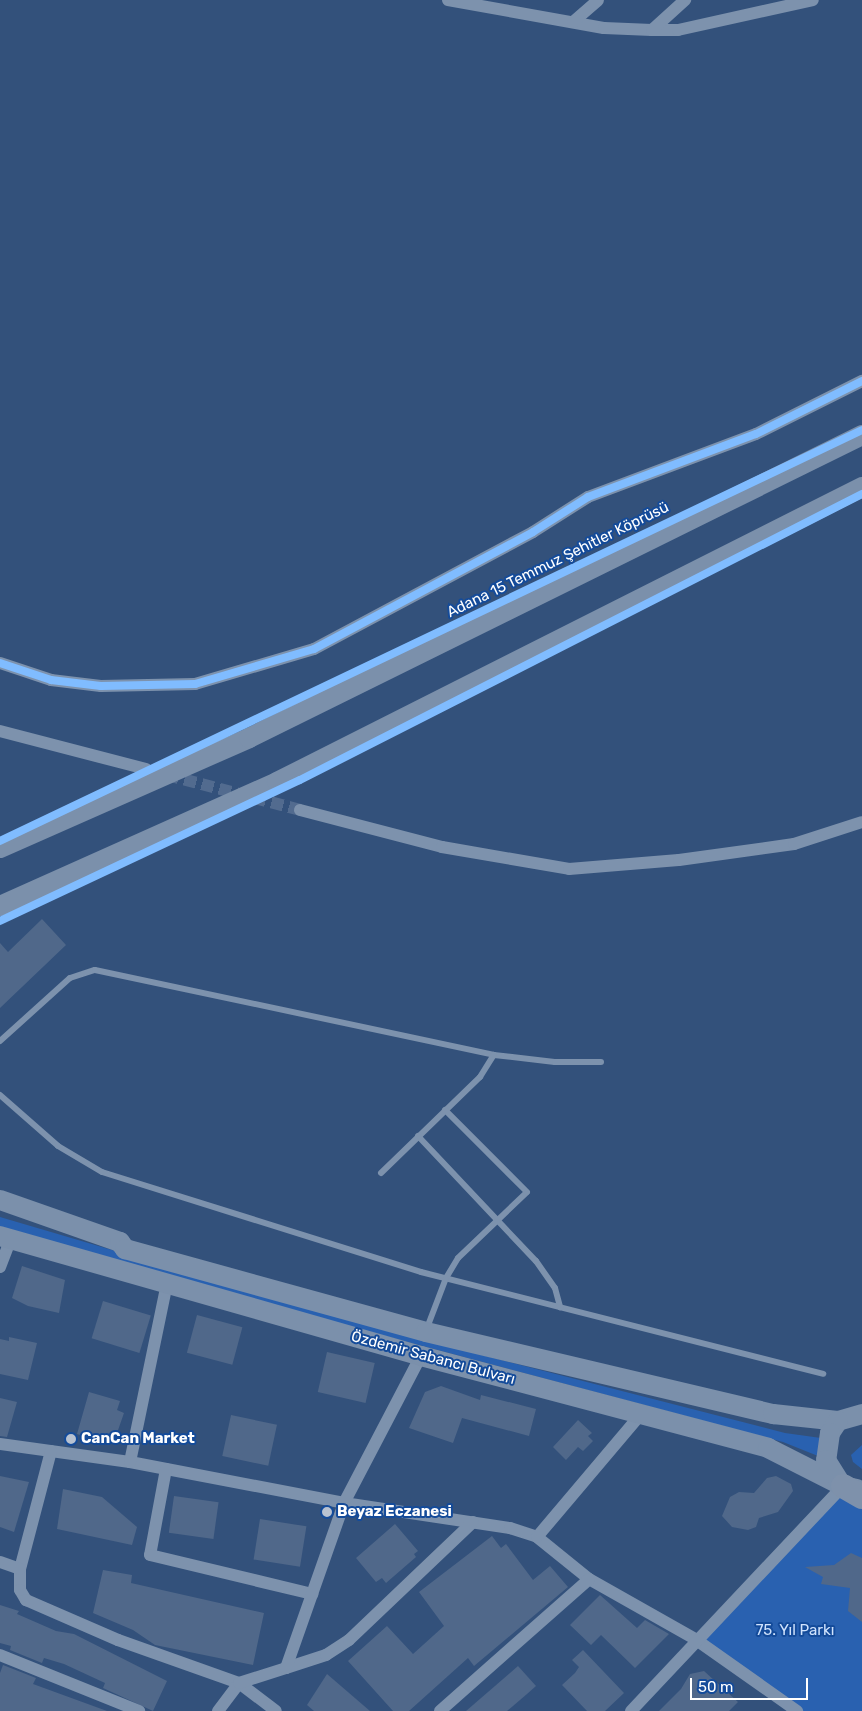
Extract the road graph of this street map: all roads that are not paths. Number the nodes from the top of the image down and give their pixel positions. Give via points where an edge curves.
1 (448, 0) edge
2 (598, 0) edge
3 (685, 0) edge
4 (813, 0) edge
5 (466, 1) edge
6 (502, 4) edge
7 (573, 22) junction
8 (652, 30) junction
9 (862, 381) edge
10 (862, 435) edge
11 (862, 487) edge
12 (0, 663) edge
13 (0, 731) edge
14 (146, 769) dead end
15 (300, 810) tunnel mouth
16 (862, 822) edge
17 (0, 848) edge
18 (0, 906) edge
19 (0, 1041) edge
20 (494, 1055) junction
21 (601, 1062) dead end
22 (0, 1095) edge
23 (445, 1110) junction
24 (418, 1136) junction
25 (381, 1173) dead end
26 (0, 1200) edge
27 (497, 1219) junction
28 (5, 1238) edge
29 (0, 1267) edge
30 (446, 1278) junction
31 (166, 1284) junction
32 (560, 1307) junction
33 (426, 1332) junction
34 (421, 1356) junction
35 (823, 1374) dead end
36 (641, 1414) junction
37 (862, 1414) edge
38 (838, 1421) junction
39 (0, 1444) edge
40 (51, 1451) junction
41 (130, 1462) junction
42 (166, 1469) junction
43 (856, 1491) edge
44 (344, 1503) junction
45 (473, 1522) junction
46 (537, 1537) junction
47 (0, 1562) edge
48 (20, 1569) junction
49 (590, 1579) junction
50 (312, 1594) junction
51 (695, 1639) junction
52 (0, 1655) edge
53 (286, 1668) junction
54 (239, 1684) junction
55 (139, 1711) edge
56 (218, 1711) edge
57 (276, 1711) edge
58 (440, 1711) edge
59 (631, 1711) edge
60 (797, 1711) edge

1 - 5 street
2 - 7 street
3 - 8 street
4 - 8 street via 678,30
5 - 6 street
6 - 7 street
7 - 8 street via 604,28
9 - 12 street via 756,434 588,497 533,532 314,649 195,684 101,686 51,680
10 - 17 main road, Adana 15 Temmuz Şehitler Köprüsü via 270,726
11 - 18 main road via 296,773
13 - 14 street
15 - 16 street via 442,847 570,869 679,860 794,844
19 - 20 lane via 70,978 94,970
20 - 21 lane via 556,1062
20 - 23 lane via 480,1077
22 - 30 lane via 58,1146 102,1172
23 - 24 lane
23 - 27 lane via 527,1192
24 - 25 lane
24 - 27 lane
26 - 33 main road, Özdemir Sabancı Bulvarı via 120,1242 125,1249
27 - 30 lane via 463,1252
27 - 32 lane via 550,1280
28 - 29 street
28 - 31 main road, Özdemir Sabancı Bulvarı
30 - 32 lane
30 - 33 lane
31 - 34 main road, Özdemir Sabancı Bulvarı
31 - 41 street
32 - 35 lane
33 - 38 main road, Özdemir Sabancı Bulvarı via 773,1414
34 - 36 main road, Özdemir Sabancı Bulvarı
34 - 44 street
36 - 43 main road, Özdemir Sabancı Bulvarı via 768,1448
36 - 46 street
37 - 38 main road, Özdemir Sabancı Bulvarı
38 - 43 main road via 830,1433 826,1460
39 - 40 street
40 - 41 street
40 - 48 street
41 - 42 street
42 - 44 street
42 - 50 street via 150,1555
43 - 51 street
44 - 45 street
44 - 50 street
45 - 46 street via 510,1528
45 - 53 street via 349,1640 326,1655
46 - 49 street
47 - 48 street
48 - 54 street via 20,1590 26,1600 40,1608
49 - 51 street
49 - 58 street
50 - 53 street
51 - 59 street
51 - 60 street
52 - 55 street
53 - 54 street
54 - 56 street
54 - 57 street

